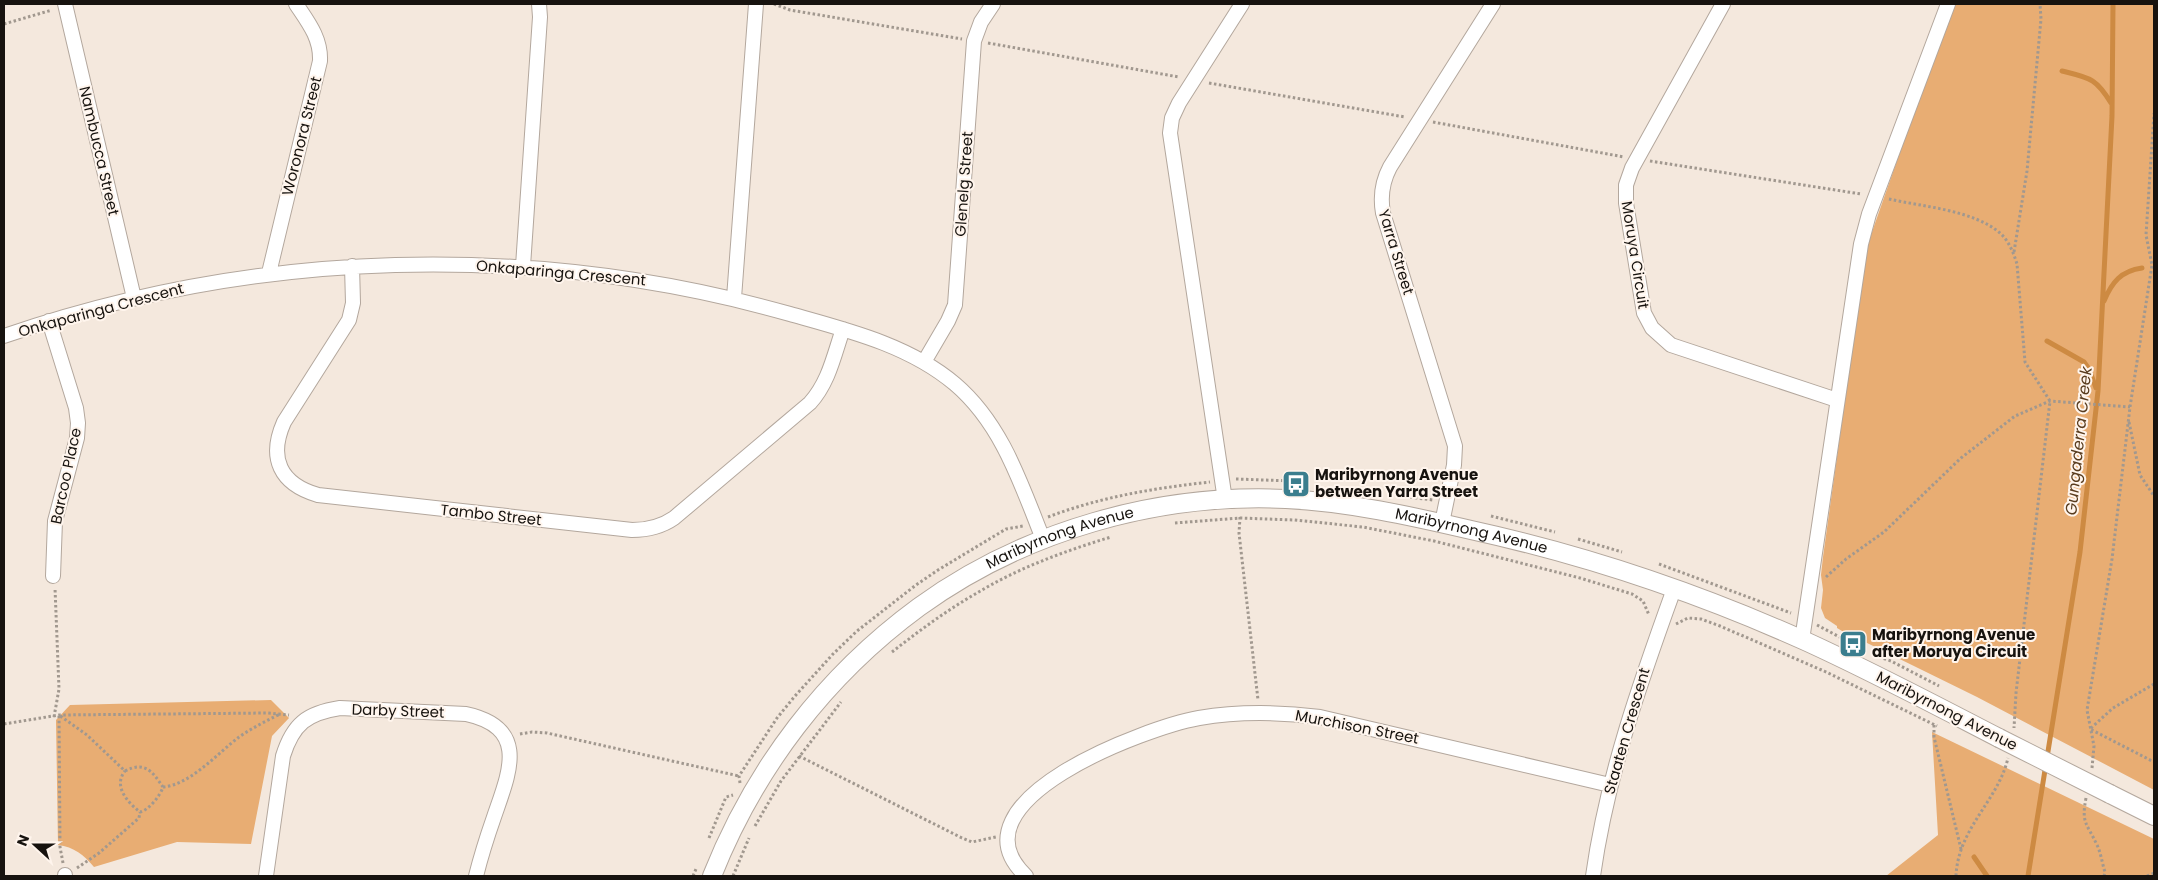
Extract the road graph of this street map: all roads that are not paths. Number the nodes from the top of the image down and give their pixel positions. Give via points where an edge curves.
1 (296, 4) edge
2 (539, 4) edge
3 (756, 4) edge
4 (993, 4) edge
5 (1242, 4) edge
6 (1493, 4) edge
7 (1723, 4) edge
8 (1948, 4) edge
9 (65, 5) edge
10 (352, 266) junction
11 (523, 266) junction
12 (269, 274) junction
13 (134, 298) junction
14 (734, 298) junction
15 (49, 321) junction
16 (843, 329) junction
17 (4, 336) edge
18 (924, 362) junction
19 (1837, 400) junction
20 (1225, 500) junction
21 (1442, 523) junction
22 (1044, 539) junction
23 (54, 576) road end
24 (1674, 588) junction
25 (1802, 640) junction
26 (1610, 785) junction
27 (2154, 816) edge
28 (266, 876) edge
29 (476, 876) edge
30 (712, 876) edge
31 (1026, 876) edge
32 (1593, 876) edge

1 - 12 street, Woronora Street via 316,34 321,51
2 - 11 street
3 - 14 street
4 - 18 street, Glenelg Street via 974,41 955,305
5 - 20 street via 1175,110 1170,133
6 - 21 street, Yarra Street via 1385,176 1381,194 1381,203 1453,437 1456,456
7 - 19 street, Moruya Circuit via 1626,185 1642,304 1652,328 1679,348
8 - 19 street via 1861,244
9 - 13 street, Nambucca Street
10 - 11 street, Onkaparinga Crescent via 437,263
10 - 12 street, Onkaparinga Crescent
10 - 16 street, Tambo Street via 353,303 349,320 284,422 278,437 276,453 285,475 303,490 318,495 650,530 674,518 810,403 827,379
11 - 14 street, Onkaparinga Crescent via 617,276
12 - 13 street, Onkaparinga Crescent
13 - 15 street, Onkaparinga Crescent
14 - 16 street, Onkaparinga Crescent
15 - 17 street, Onkaparinga Crescent
15 - 23 street, Barcoo Place via 78,423 77,438 54,521
16 - 18 street, Onkaparinga Crescent
18 - 22 street, Onkaparinga Crescent via 960,389 990,422 1008,452
19 - 25 street via 1813,620
20 - 21 street, Maribyrnong Avenue via 1317,502
20 - 22 street, Maribyrnong Avenue via 1132,512
21 - 24 street, Maribyrnong Avenue via 1545,548
22 - 30 street, Maribyrnong Avenue via 983,567 934,597 881,637 845,670 806,713 767,767 735,824
24 - 25 street, Maribyrnong Avenue
24 - 26 street, Staaten Crescent via 1630,713
25 - 27 street, Maribyrnong Avenue, bridge via 2006,734
26 - 31 street, Murchison Street via 1344,722 1296,714 1222,714 1150,730 1105,749 1063,773 1024,804 1011,824 1008,840 1011,855
26 - 32 street, Staaten Crescent
28 - 29 street, Darby Street via 288,739 299,724 322,711 340,708 466,714 489,721 506,739 511,755 510,771

